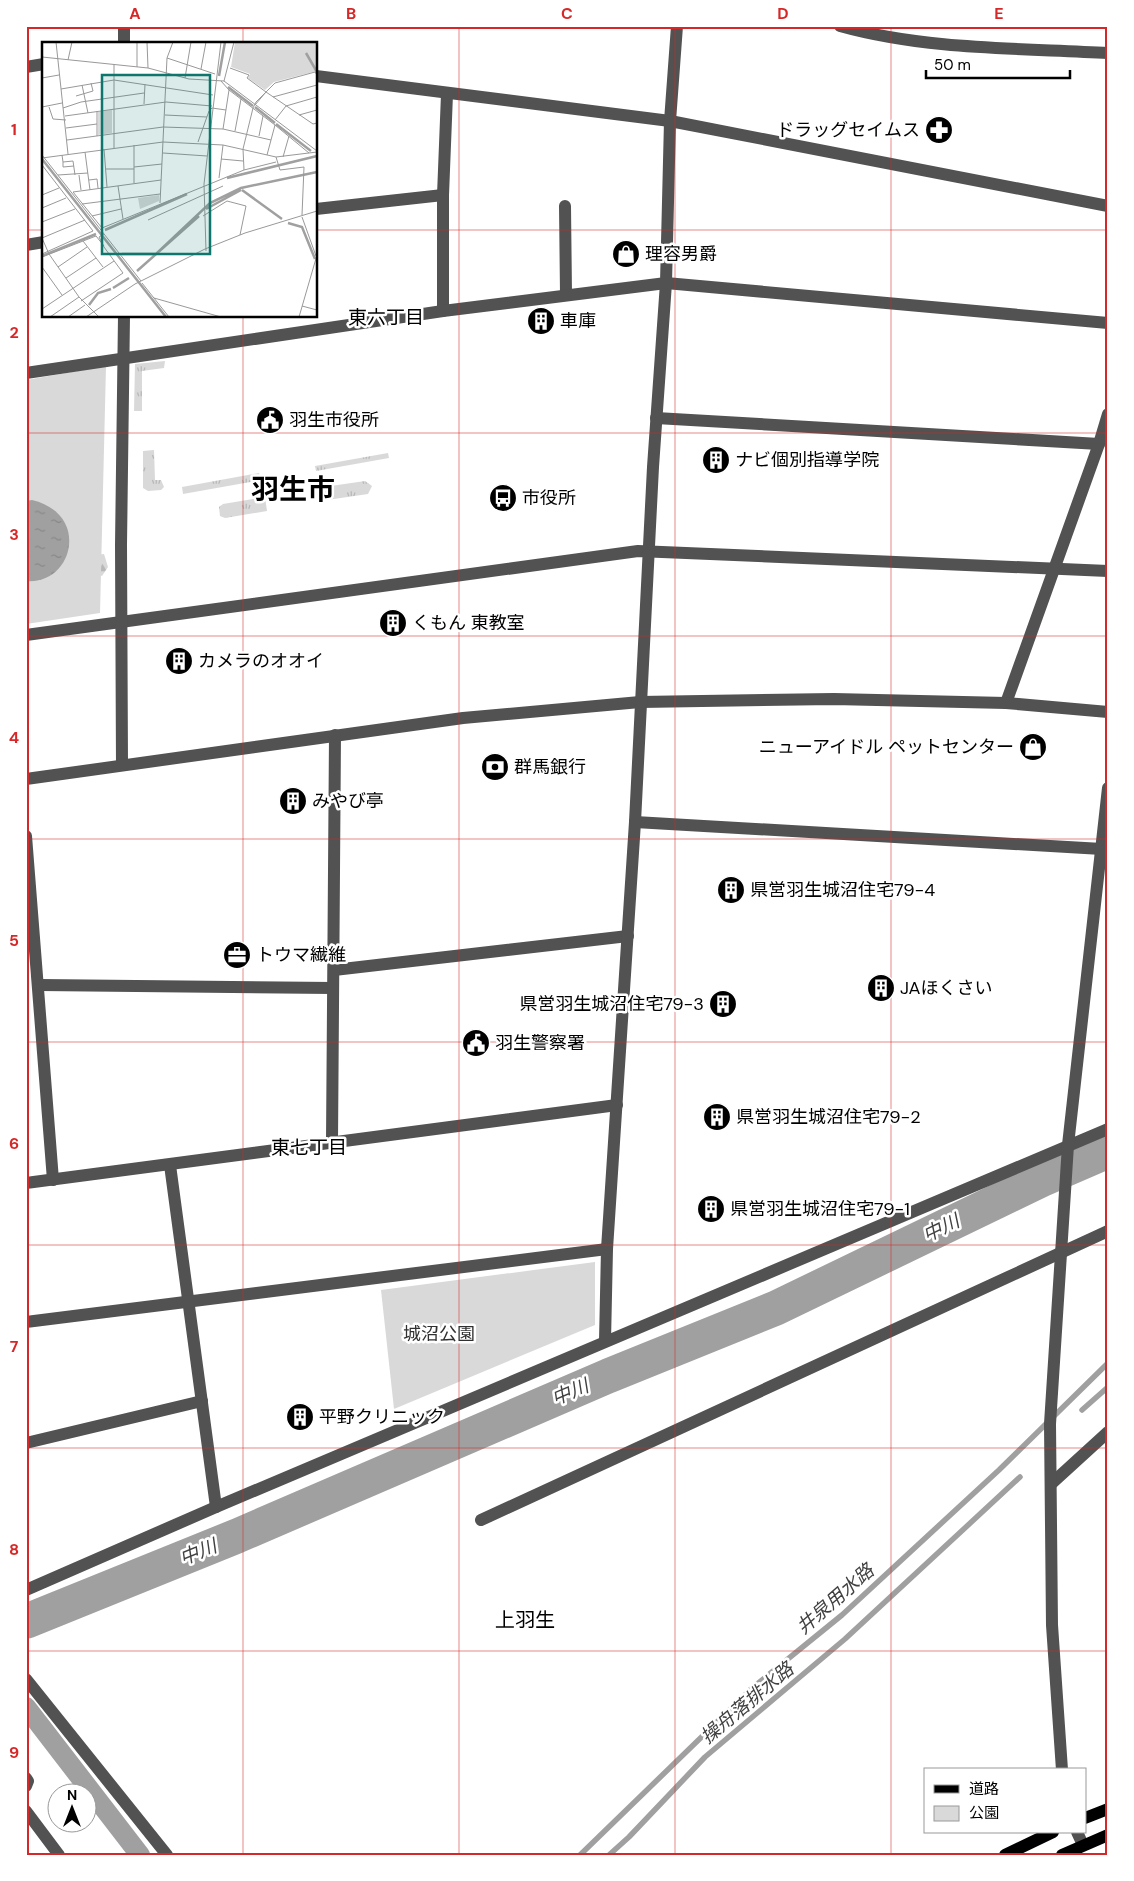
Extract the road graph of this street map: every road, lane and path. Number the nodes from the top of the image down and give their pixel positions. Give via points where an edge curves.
1 (124, 26) edge
2 (677, 26) edge
3 (840, 26) edge
4 (869, 30) edge
5 (124, 42) edge
6 (1108, 53) edge
7 (42, 64) edge
8 (26, 67) edge
9 (318, 76) edge
10 (447, 94) junction
11 (670, 121) junction
12 (443, 195) junction
13 (565, 206) dead end
14 (1108, 206) edge
15 (318, 209) edge
16 (42, 242) edge
17 (26, 245) edge
18 (666, 283) junction
19 (566, 294) junction
20 (443, 311) junction
21 (124, 318) edge
22 (1108, 323) edge
23 (124, 358) junction
24 (26, 373) edge
25 (1108, 414) edge
26 (656, 418) junction
27 (1099, 444) junction
28 (648, 551) junction
29 (1055, 569) junction
30 (1108, 571) edge
31 (123, 622) junction
32 (26, 635) edge
33 (640, 702) junction
34 (1006, 703) junction
35 (1108, 712) edge
36 (335, 735) junction
37 (122, 764) junction
38 (26, 779) edge
39 (1108, 788) edge
40 (635, 822) junction
41 (26, 836) edge
42 (1102, 849) junction
43 (628, 936) junction
44 (334, 970) junction
45 (40, 985) junction
46 (333, 988) junction
47 (617, 1104) junction
48 (1108, 1129) edge
49 (332, 1142) junction
50 (1068, 1145) junction
51 (170, 1165) junction
52 (53, 1180) junction
53 (26, 1183) edge
54 (1108, 1231) edge
55 (607, 1249) junction
56 (1062, 1254) junction
57 (189, 1302) junction
58 (26, 1322) edge
59 (605, 1342) junction
60 (202, 1400) junction
61 (1108, 1432) edge
62 (26, 1443) edge
63 (1051, 1484) junction
64 (216, 1506) junction
65 (481, 1520) dead end
66 (26, 1590) edge
67 (26, 1679) edge
68 (1062, 1768) edge
69 (26, 1778) edge
70 (26, 1786) edge
71 (1108, 1809) edge
72 (26, 1811) edge
73 (1086, 1818) edge
74 (1049, 1834) edge
75 (1078, 1834) edge
76 (1108, 1835) edge
77 (1083, 1845) junction
78 (60, 1855) edge
79 (167, 1855) edge
80 (1005, 1855) edge
81 (1062, 1855) edge

1 - 5 street
2 - 11 street
3 - 4 street
4 - 6 street via 911,42
7 - 8 street
9 - 10 street
10 - 11 street
10 - 12 street
11 - 14 street
11 - 18 street
12 - 15 street
12 - 20 street
13 - 19 street
16 - 17 street
18 - 19 street
18 - 22 street
18 - 26 street
19 - 20 street
20 - 23 street
21 - 23 street
23 - 24 street
23 - 31 street
25 - 27 street
26 - 27 street
26 - 28 street
27 - 29 street
28 - 29 street
28 - 31 street
28 - 33 street
29 - 30 street
29 - 34 street
31 - 32 street
31 - 37 street
33 - 34 street via 834,699
33 - 36 street via 463,718
33 - 40 street
34 - 35 street
36 - 37 street
36 - 44 street
37 - 38 street
39 - 42 street
40 - 42 street
40 - 43 street
41 - 45 street
42 - 50 street
43 - 44 street
43 - 47 street
44 - 46 street
45 - 46 street
45 - 52 street
46 - 49 street
47 - 49 street
47 - 55 street
48 - 50 street
49 - 51 street
50 - 56 street
50 - 59 street
51 - 52 street
51 - 57 street
52 - 53 street
54 - 56 street
55 - 57 street
55 - 59 street
56 - 63 street via 1050,1424
56 - 65 street
57 - 58 street
57 - 60 street
59 - 64 street
60 - 62 street
60 - 64 street
61 - 63 street
63 - 68 street via 1052,1625
64 - 66 street
67 - 79 street
69 - 70 street
71 - 73 main road
72 - 78 street
74 - 80 main road
75 - 77 street
76 - 77 main road
77 - 81 main road

